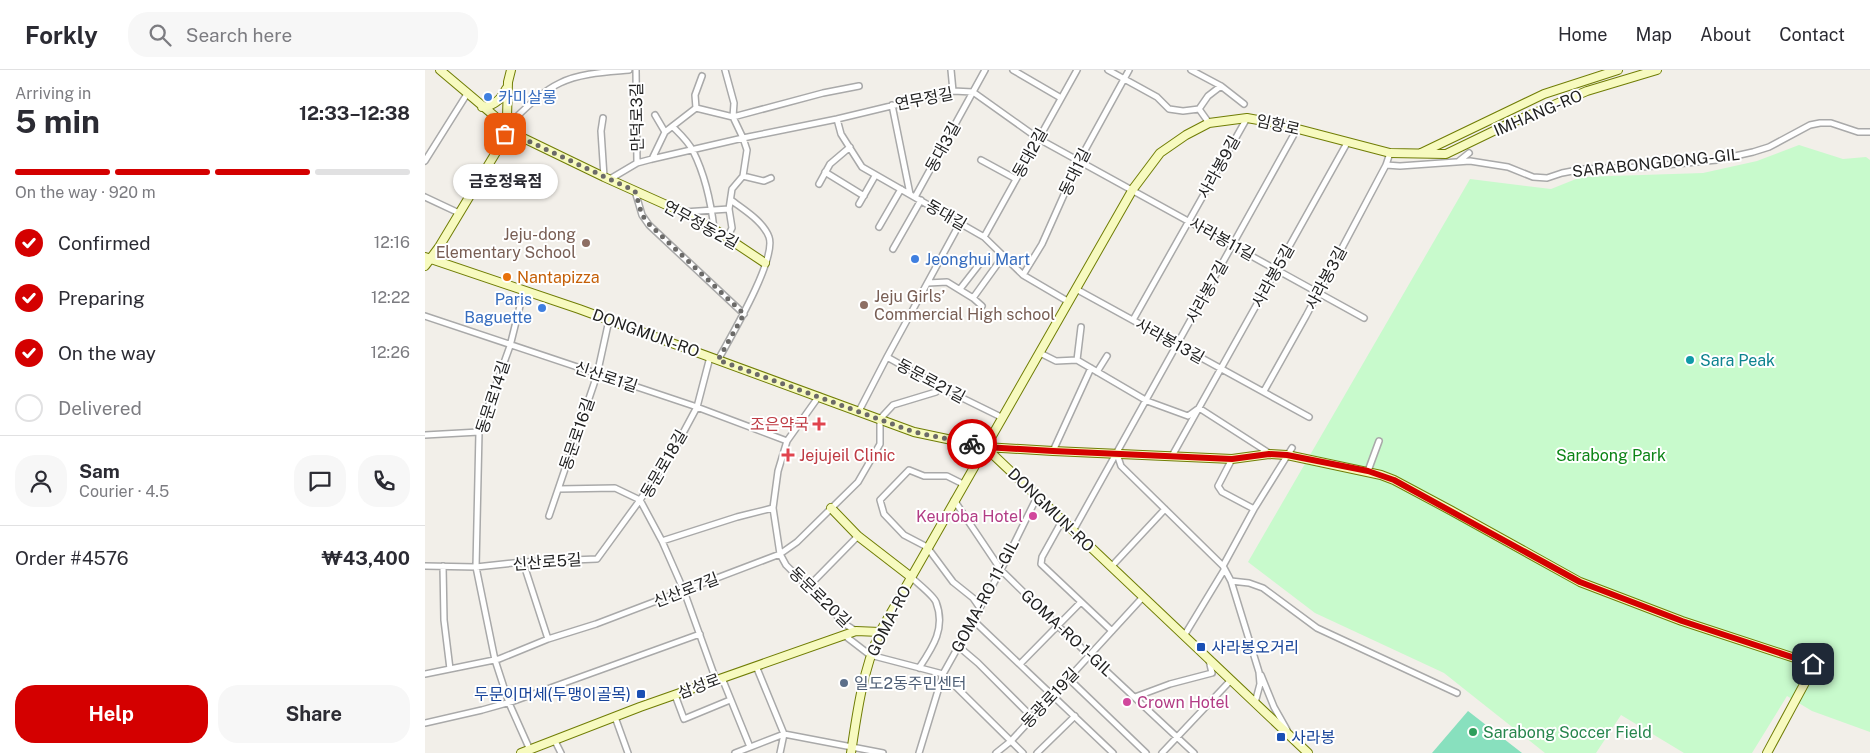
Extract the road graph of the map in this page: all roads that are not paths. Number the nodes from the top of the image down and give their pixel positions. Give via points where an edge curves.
1 (440, 70) edge
2 (511, 70) edge
3 (625, 70) edge
4 (629, 70) edge
5 (636, 70) edge
6 (725, 70) edge
7 (951, 70) edge
8 (985, 70) edge
9 (1013, 70) edge
10 (1077, 70) edge
11 (1108, 70) edge
12 (1129, 70) edge
13 (1191, 70) edge
14 (1618, 70) edge
15 (1657, 70) edge
16 (702, 76) dead end
17 (1124, 80) junction
18 (508, 82) junction
19 (859, 86) dead end
20 (1221, 86) junction
21 (953, 91) junction
22 (973, 92) junction
23 (467, 94) junction
24 (1061, 98) junction
25 (1244, 104) dead end
26 (892, 105) junction
27 (482, 107) junction
28 (696, 108) junction
29 (1199, 109) junction
30 (655, 115) dead end
31 (733, 117) junction
32 (603, 118) dead end
33 (1247, 118) junction
34 (837, 119) junction
35 (1209, 123) junction
36 (505, 127) junction
37 (673, 127) junction
38 (1297, 129) junction
39 (665, 132) junction
40 (1870, 132) edge
41 (743, 138) junction
42 (1039, 139) junction
43 (1347, 143) junction
44 (850, 147) junction
45 (693, 151) junction
46 (1390, 153) junction
47 (1469, 153) dead end
48 (1419, 154) junction
49 (652, 159) junction
50 (981, 160) dead end
51 (425, 161) edge
52 (1079, 161) junction
53 (1459, 161) junction
54 (637, 164) junction
55 (1386, 165) junction
56 (825, 172) junction
57 (743, 176) junction
58 (875, 176) junction
59 (607, 178) junction
60 (771, 178) dead end
61 (1016, 179) junction
62 (819, 184) dead end
63 (901, 189) junction
64 (1133, 189) junction
65 (635, 191) junction
66 (913, 195) junction
67 (864, 196) junction
68 (425, 197) edge
69 (731, 200) junction
70 (921, 200) junction
71 (859, 204) dead end
72 (729, 209) junction
73 (712, 211) junction
74 (682, 212) junction
75 (459, 213) junction
76 (1189, 221) junction
77 (960, 223) junction
78 (879, 227) dead end
79 (714, 229) junction
80 (985, 237) junction
81 (727, 238) junction
82 (1233, 245) junction
83 (893, 249) dead end
84 (1003, 255) junction
85 (428, 258) edge
86 (981, 262) dead end
87 (765, 263) junction
88 (425, 266) edge
89 (1277, 270) junction
90 (1023, 275) junction
91 (928, 283) junction
92 (960, 289) junction
93 (1077, 289) junction
94 (525, 290) junction
95 (1319, 292) junction
96 (973, 298) junction
97 (1069, 302) junction
98 (982, 306) dead end
99 (744, 314) junction
100 (425, 316) edge
101 (1364, 318) dead end
102 (609, 320) junction
103 (1133, 320) junction
104 (1081, 327) dead end
105 (1177, 345) junction
106 (511, 346) junction
107 (1040, 353) junction
108 (1107, 356) dead end
109 (887, 357) junction
110 (714, 358) junction
111 (1077, 360) junction
112 (1091, 368) junction
113 (1221, 369) junction
114 (1097, 372) junction
115 (597, 375) junction
116 (941, 387) junction
117 (1264, 391) junction
118 (819, 396) junction
119 (1147, 401) junction
120 (697, 407) junction
121 (1199, 408) junction
122 (859, 411) junction
123 (1309, 417) dead end
124 (1003, 418) junction
125 (880, 419) junction
126 (479, 432) junction
127 (425, 435) edge
128 (787, 441) junction
129 (1379, 441) dead end
130 (985, 447) junction
131 (1053, 451) junction
132 (1289, 452) junction
133 (1117, 454) junction
134 (1269, 454) junction
135 (1172, 456) junction
136 (1232, 459) junction
137 (1368, 471) junction
138 (963, 484) junction
139 (559, 489) junction
140 (1037, 497) junction
141 (640, 500) junction
142 (954, 500) junction
143 (773, 508) junction
144 (831, 508) junction
145 (1165, 509) junction
146 (1254, 509) junction
147 (549, 516) dead end
148 (1062, 520) junction
149 (1073, 531) junction
150 (858, 536) junction
151 (662, 541) junction
152 (927, 547) junction
153 (781, 554) junction
154 (523, 562) junction
155 (425, 566) edge
156 (443, 566) junction
157 (476, 567) junction
158 (1111, 567) junction
159 (1224, 568) junction
160 (1001, 570) junction
161 (911, 577) junction
162 (1231, 581) junction
163 (808, 587) junction
164 (684, 591) junction
165 (1143, 597) junction
166 (1081, 603) junction
167 (980, 608) junction
168 (973, 620) junction
169 (1057, 625) junction
170 (856, 631) junction
171 (1111, 631) junction
172 (880, 632) junction
173 (700, 634) junction
174 (844, 635) junction
175 (1184, 636) junction
176 (548, 639) junction
177 (958, 646) junction
178 (870, 655) junction
179 (1090, 655) junction
180 (1209, 659) junction
181 (495, 660) junction
182 (1020, 664) junction
183 (756, 666) junction
184 (919, 668) junction
185 (450, 669) junction
186 (1259, 672) junction
187 (425, 674) edge
188 (943, 674) junction
189 (1068, 678) junction
190 (719, 679) junction
191 (1231, 680) junction
192 (1457, 693) dead end
193 (675, 695) junction
194 (1053, 696) junction
195 (1135, 697) junction
196 (730, 700) junction
197 (509, 703) junction
198 (1255, 703) junction
199 (1075, 716) junction
200 (615, 717) junction
201 (1033, 718) junction
202 (425, 723) edge
203 (783, 734) junction
204 (1290, 735) junction
205 (1177, 736) junction
206 (555, 741) junction
207 (1011, 741) junction
208 (750, 748) junction
209 (530, 750) junction
210 (851, 751) edge
211 (521, 753) edge
212 (561, 753) edge
213 (629, 753) edge
214 (735, 753) edge
215 (780, 753) edge
216 (883, 753) edge
217 (919, 753) edge
218 (996, 753) edge
219 (1023, 753) edge
220 (1037, 753) edge
221 (1113, 753) edge
222 (1146, 753) edge
223 (1161, 753) edge
224 (1194, 753) edge
225 (1308, 753) edge
226 (1767, 753) edge

1 - 23 main road
2 - 18 main road
3 - 4 street, 만덕로3길
3 - 36 street, 만덕로3길 via 559,84 537,98
5 - 54 street, 만덕로3길
6 - 31 street via 734,103
7 - 21 street
8 - 22 street, 동대3길
9 - 24 street
10 - 24 street, 동대2길
11 - 17 street
12 - 17 street, 동대1길
13 - 20 street
14 - 48 main road, 임항로 via 1544,94
15 - 48 main road, IMHANG-RO via 1587,91 1446,154
16 - 28 street via 695,96
17 - 29 street via 1157,97 1169,109
17 - 52 street, 동대1길
18 - 27 main road via 497,102
18 - 36 main road
19 - 31 street
20 - 25 street
20 - 29 street
21 - 22 street, 연무정길
21 - 26 street, 연무정길
22 - 42 street, 연무정길
22 - 66 street, 동대3길
23 - 27 main road
23 - 51 street
24 - 42 street, 동대2길
26 - 34 street, 연무정길
26 - 66 street
27 - 36 main road
28 - 31 street
28 - 37 street
29 - 35 street
30 - 39 street
31 - 41 street
32 - 59 street via 601,131
33 - 35 main road, 임항로
33 - 38 main road, 임항로
33 - 76 street, 사라봉9길
34 - 41 street, 연무정길
34 - 44 street, 동대길 via 841,134
35 - 64 main road, 임항로 via 1160,153
36 - 59 main road
36 - 75 main road via 502,143
37 - 39 street
37 - 45 street
38 - 43 main road, 임항로
38 - 82 street, 사라봉7길
39 - 49 street
40 - 53 street, SARABONGDONG-GIL via 1820,123 1769,147 1717,160 1583,169 1547,178 1533,177 1508,167
41 - 45 street, 연무정길
41 - 57 street via 747,150
42 - 52 street, 연무정길
42 - 61 street, 동대2길
43 - 46 main road, 임항로
43 - 89 street, 사라봉5길
44 - 56 street
44 - 58 street, 동대길 via 862,168
45 - 49 street, 연무정길
45 - 73 street
46 - 48 main road, 임항로
46 - 55 street, 사라봉3길
47 - 53 street
49 - 54 street, 연무정길
50 - 61 street
52 - 64 street, 연무정길
52 - 90 street, 동대1길 via 1042,244
53 - 55 street, SARABONGDONG-GIL
54 - 59 street, 연무정길
55 - 95 street, 사라봉3길
56 - 62 street
56 - 67 street
57 - 60 street via 764,181
57 - 69 street via 732,190
58 - 63 street, 동대길
58 - 67 street
59 - 65 main road, 연무정동2길
61 - 80 street, 동대2길
63 - 66 street, 동대길
63 - 78 street
64 - 76 street, 사라봉11길
64 - 93 main road, 임항로
65 - 74 main road, 연무정동2길
65 - 99 street via 642,215 649,224
66 - 70 street, 동대길
67 - 71 street
68 - 75 street
69 - 72 street
69 - 87 street, 동문로18길 via 764,229 769,238
70 - 77 street, 동대길
70 - 83 street
72 - 73 street
72 - 81 street via 732,228
73 - 74 street
73 - 79 street
74 - 79 main road, 연무정동2길
75 - 85 main road
76 - 82 street, 사라봉11길
76 - 103 street, 사라봉9길
77 - 80 street, 동대길
77 - 91 street, 동문로21길
79 - 81 main road, 연무정동2길
80 - 84 street, 동대길
81 - 87 main road, 연무정동2길
82 - 89 street, 사라봉11길
82 - 105 street, 사라봉7길
84 - 90 street, 동대길
84 - 96 street
85 - 88 main road
85 - 94 main road, DONGMUN-RO
86 - 92 street
87 - 99 street, 동문로18길
89 - 95 street, 사라봉11길
89 - 113 street, 사라봉5길
90 - 97 street, 동대길
91 - 92 street via 947,282
91 - 109 street, 동문로21길
92 - 96 street
93 - 97 main road, 임항로
93 - 103 street, 사라봉13길
94 - 102 main road, DONGMUN-RO
94 - 106 street, 동문로14길
95 - 101 street, 사라봉11길
95 - 117 street, 사라봉3길
96 - 98 street
97 - 107 main road, 임항로
99 - 110 street, 동문로18길
100 - 106 street, 신산로1길
102 - 110 main road, DONGMUN-RO
102 - 115 street, 동문로16길
103 - 105 street, 사라봉13길
104 - 111 street
105 - 113 street, 사라봉13길
105 - 119 street, 사라봉7길
106 - 115 street, 신산로1길
106 - 126 street, 동문로14길
107 - 111 street via 1056,362
107 - 124 main road, 임항로
108 - 114 street
109 - 116 street, 동문로21길
109 - 122 street, 동문로21길
110 - 118 main road, DONGMUN-RO
110 - 120 street, 동문로18길
111 - 112 street
112 - 114 street
112 - 131 street
113 - 117 street, 사라봉13길
113 - 121 street, 사라봉5길
114 - 119 street
115 - 120 street, 신산로1길
115 - 139 street, 동문로16길
116 - 124 street, 동문로21길
116 - 125 street via 936,392 893,405
117 - 123 street, 사라봉13길
118 - 122 main road, DONGMUN-RO
118 - 128 street, 동문로20길
119 - 121 street via 1188,416
119 - 133 street, 사라봉7길
120 - 128 street, 신산로1길
120 - 141 street, 동문로18길 via 675,448
121 - 134 street
121 - 135 street, 사라봉5길
122 - 125 main road, DONGMUN-RO
124 - 130 main road, 임항로
125 - 130 main road, DONGMUN-RO via 914,432
125 - 144 street, 신산로7길 via 880,444 858,482
126 - 127 street
126 - 157 street, 동문로14길
128 - 143 street, 동문로20길 via 778,471
129 - 137 street
130 - 131 main road
130 - 138 main road, GOMA-RO
130 - 140 main road, DONGMUN-RO
131 - 133 main road
132 - 134 main road
132 - 137 main road
132 - 146 street
133 - 135 main road
133 - 145 street via 1121,466
133 - 149 street, 사라봉7길
134 - 136 main road
135 - 136 main road
136 - 146 street via 1218,486 1222,492
137 - 226 main road via 1402,485 1580,582 1682,621 1813,664
138 - 142 main road, GOMA-RO
138 - 152 street via 947,476 924,476 909,470 880,500 884,514 904,535
139 - 141 street, 동문로16길 via 615,488
139 - 147 street, 동문로16길
140 - 148 main road, DONGMUN-RO
140 - 160 street, GOMA-RO 11-GIL
141 - 151 street, 동문로18길
141 - 154 street, 신산로5길 via 597,559
142 - 152 main road, GOMA-RO
142 - 160 street, GOMA-RO 1-GIL
143 - 151 street
143 - 153 street, 동문로20길
144 - 150 main road, GOMA-RO
144 - 153 street, 신산로7길
145 - 158 street
145 - 159 street
146 - 159 street
148 - 149 main road, DONGMUN-RO
148 - 166 street via 1041,564
149 - 158 main road, DONGMUN-RO
150 - 161 main road, GOMA-RO
150 - 163 street
151 - 164 street, 동문로18길
152 - 161 main road, GOMA-RO
152 - 167 street via 953,582
153 - 163 street, 동문로20길 via 786,565
153 - 164 street, 신산로7길
154 - 157 street, 신산로5길
154 - 176 street
155 - 156 street, 신산로5길
156 - 157 street, 신산로5길
156 - 185 street via 444,620
157 - 181 street, 동문로14길
158 - 165 main road, DONGMUN-RO
159 - 162 street
159 - 175 street
160 - 167 street, GOMA-RO 11-GIL
160 - 169 street, GOMA-RO 1-GIL
161 - 172 main road, GOMA-RO
161 - 184 street via 936,601 940,627
162 - 186 street
162 - 192 street via 1263,588 1317,628
163 - 170 street, 동문로20길
164 - 173 street, 동문로18길
164 - 176 street, 신산로7길
165 - 171 street, 동광로19길
165 - 175 main road, DONGMUN-RO
166 - 169 street
166 - 171 street
167 - 168 street, GOMA-RO 11-GIL
168 - 177 street, GOMA-RO 11-GIL
168 - 182 street
169 - 179 street, GOMA-RO 1-GIL
169 - 182 street
170 - 172 main road, 삼성로
170 - 174 main road, 삼성로
171 - 179 street, 동광로19길
172 - 178 main road, GOMA-RO
173 - 190 street, 동문로18길
173 - 197 street
174 - 178 street
174 - 183 main road, 삼성로
175 - 180 main road, DONGMUN-RO
176 - 181 street, 신산로7길
177 - 188 street, GOMA-RO 11-GIL
177 - 201 street
178 - 184 street
178 - 210 main road, GOMA-RO
179 - 189 street, 동광로19길
179 - 195 street, GOMA-RO 1-GIL
180 - 191 main road, DONGMUN-RO
180 - 195 street via 1212,673
181 - 185 street, 신산로7길
181 - 197 street, 동문로14길
182 - 194 street
183 - 190 main road, 삼성로
183 - 203 street
184 - 188 street
185 - 187 street, 신산로7길
186 - 198 street via 1260,684
186 - 204 street
188 - 207 street
188 - 217 street, GOMA-RO 11-GIL
189 - 194 street, 동광로19길
189 - 222 street
190 - 193 main road, 삼성로
190 - 196 street, 동문로18길
191 - 198 main road, DONGMUN-RO
191 - 205 street
193 - 196 street via 684,719
193 - 200 main road, 삼성로
194 - 199 street
194 - 201 street, 동광로19길
195 - 205 street, GOMA-RO 1-GIL
196 - 208 street, 동문로18길
197 - 202 street
197 - 209 street, 동문로14길
198 - 204 main road, DONGMUN-RO
199 - 220 street
199 - 221 street
200 - 206 main road, 삼성로
200 - 213 street
201 - 207 street, 동광로19길
203 - 208 street
203 - 210 street
203 - 215 street
204 - 225 main road, DONGMUN-RO
205 - 223 street
205 - 224 street, GOMA-RO 1-GIL
206 - 209 main road, 삼성로
206 - 212 street
207 - 218 street, 동광로19길
207 - 219 street
208 - 214 street
209 - 211 main road, 삼성로
210 - 216 street

